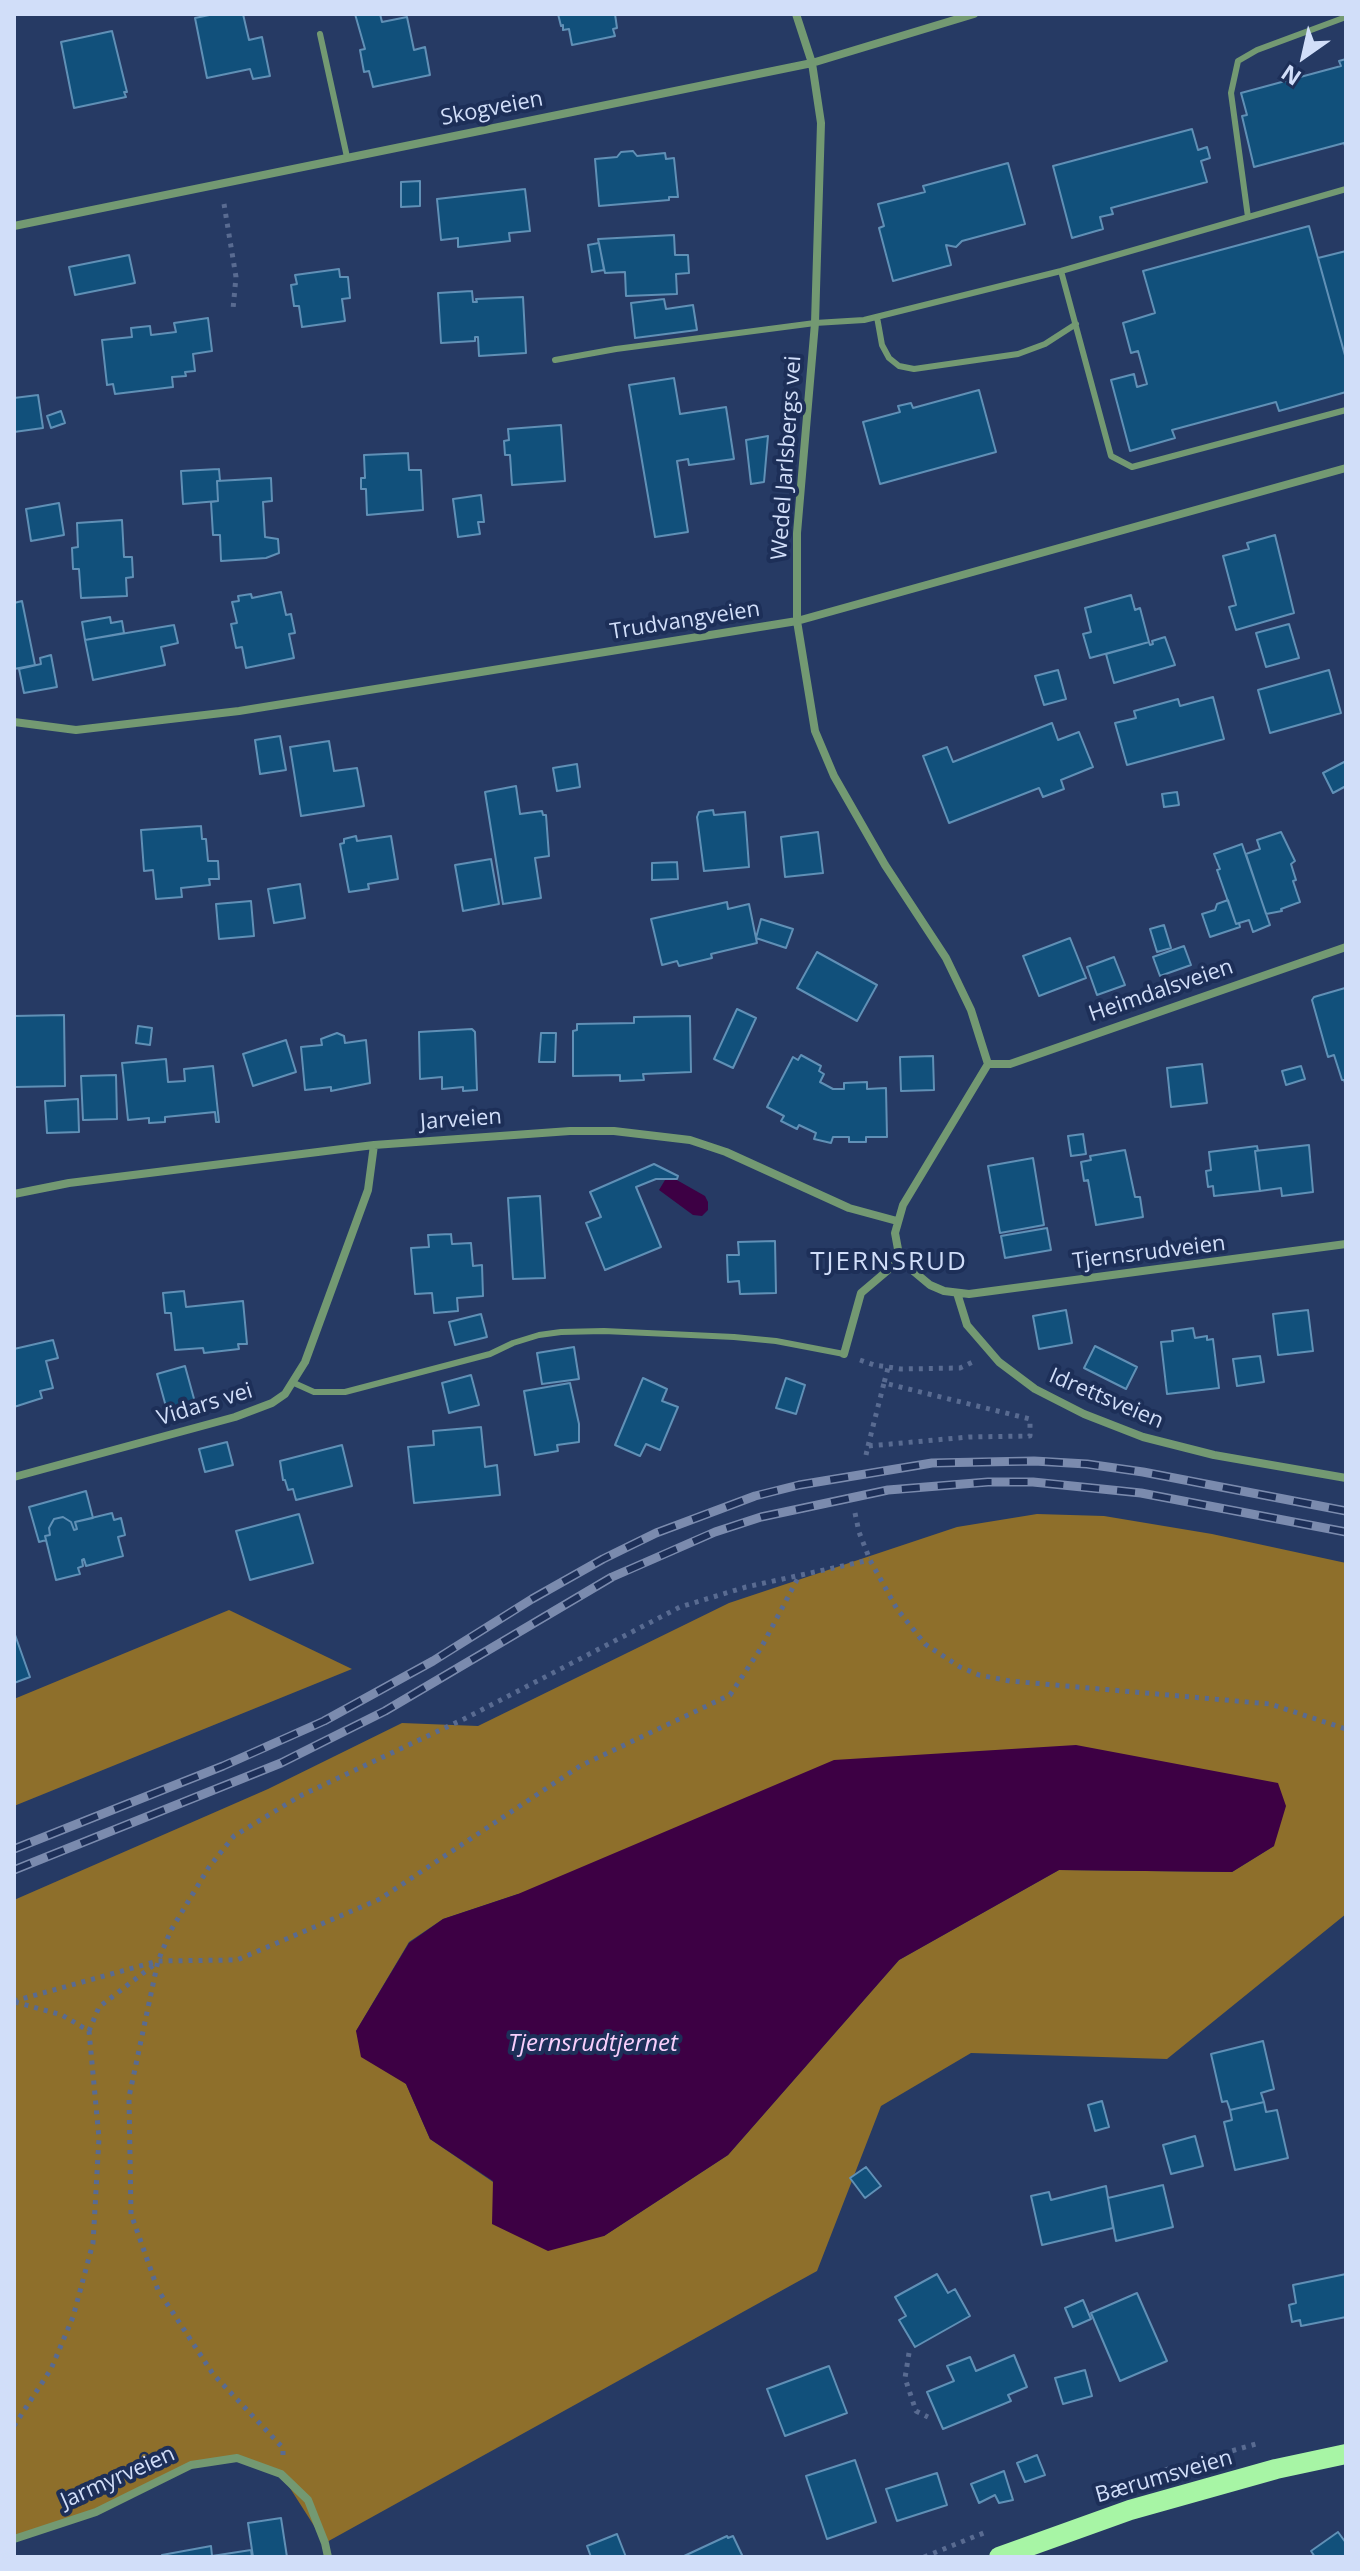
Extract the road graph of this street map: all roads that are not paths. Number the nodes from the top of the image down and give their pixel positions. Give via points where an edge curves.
1 (796, 14) edge
2 (974, 14) edge
3 (1346, 17) edge
4 (320, 34) dead end
5 (812, 63) junction
6 (347, 157) junction
7 (1346, 189) edge
8 (1248, 217) junction
9 (14, 226) edge
10 (1061, 271) junction
11 (877, 317) junction
12 (815, 323) junction
13 (1076, 324) junction
14 (555, 360) dead end
15 (1346, 410) edge
16 (1346, 468) edge
17 (797, 621) junction
18 (14, 722) edge
19 (1346, 947) edge
20 (988, 1064) junction
21 (374, 1145) junction
22 (14, 1194) edge
23 (897, 1221) junction
24 (1346, 1244) edge
25 (900, 1260) junction
26 (957, 1293) junction
27 (844, 1354) joint
28 (294, 1383) junction
29 (14, 1477) edge
30 (1346, 1478) edge
31 (1346, 2454) edge
32 (14, 2539) edge
33 (328, 2557) edge
34 (999, 2557) edge

1 - 5 street, Wedel Jarlsbergs vei
2 - 5 street, Skogveien
3 - 8 lane via 1238,61 1231,93
4 - 6 lane
5 - 6 street, Skogveien
5 - 12 street, Wedel Jarlsbergs vei via 821,123
6 - 9 street, Skogveien
7 - 8 lane
8 - 10 lane
10 - 11 lane
10 - 13 lane
11 - 12 lane
11 - 13 lane via 889,358 914,369 1018,354
12 - 14 lane
12 - 17 street, Wedel Jarlsbergs vei via 797,533
13 - 15 lane via 1111,456 1132,467
16 - 17 street, Trudvangveien
17 - 18 street, Trudvangveien via 239,711 76,730
17 - 20 street, Wedel Jarlsbergs vei via 815,731 834,776 946,958 971,1010
19 - 20 street, Heimdalsveien via 1010,1064
20 - 23 street
21 - 22 street, Jarveien
21 - 23 street, Jarveien via 570,1131 657,1135 726,1152 849,1208
21 - 28 street, Vidars vei via 368,1190
23 - 25 street
24 - 26 street, Tjernsrudveien
25 - 26 street via 930,1285
25 - 27 street via 861,1293
26 - 30 street, Idrettsveien via 967,1325 988,1350 1035,1389 1084,1414 1143,1437 1214,1455
27 - 28 lane via 734,1337 561,1332 345,1392 314,1392
28 - 29 street, Vidars vei via 257,1410
31 - 34 main road, Bærumsveien via 1130,2510
32 - 33 street, Jarmyrveien via 96,2512 191,2465 237,2458 281,2474 308,2500

